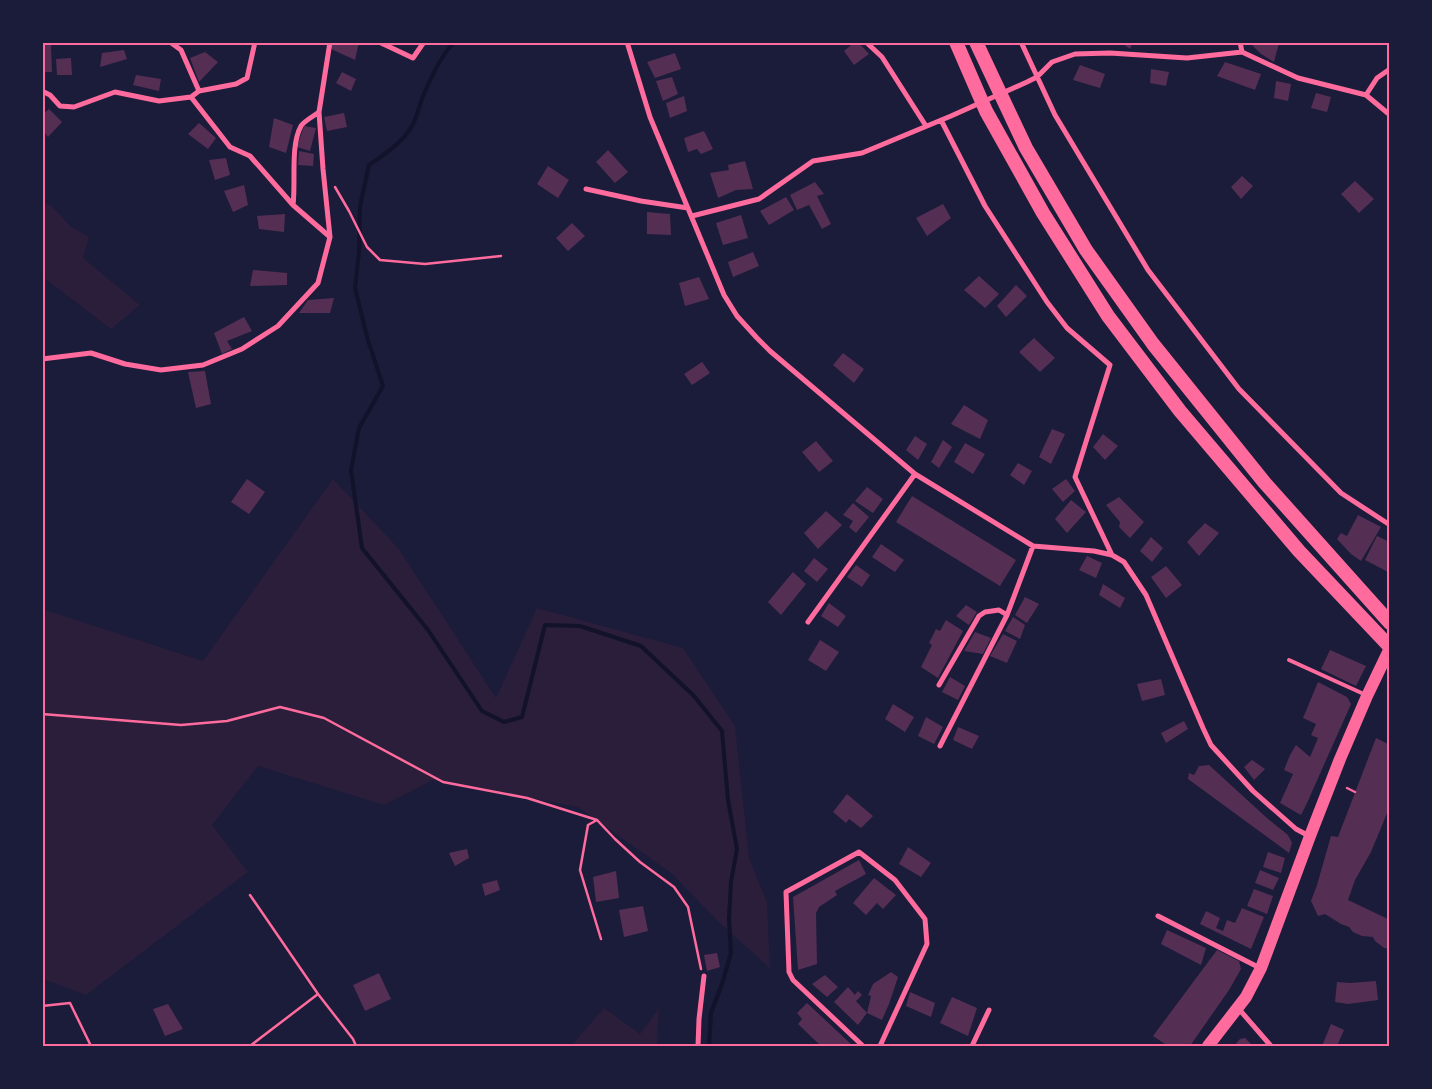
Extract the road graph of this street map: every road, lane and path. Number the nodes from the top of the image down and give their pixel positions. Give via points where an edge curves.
1 (170, 42) edge
2 (255, 42) edge
3 (330, 42) edge
4 (380, 42) edge
5 (424, 42) edge
6 (627, 42) edge
7 (866, 42) edge
8 (956, 42) edge
9 (976, 42) edge
10 (1021, 42) edge
11 (1240, 42) edge
12 (1242, 52) junction
13 (1390, 69) edge
14 (1037, 76) junction
15 (42, 91) edge
16 (199, 91) junction
17 (1366, 95) junction
18 (191, 97) junction
19 (319, 112) junction
20 (1390, 115) edge
21 (941, 120) junction
22 (926, 126) junction
23 (323, 169) junction
24 (586, 189) dead end
25 (293, 205) junction
26 (688, 208) junction
27 (692, 216) junction
28 (330, 237) junction
29 (501, 256) dead end
30 (42, 359) edge
31 (916, 474) junction
32 (1390, 525) edge
33 (1033, 546) junction
34 (1112, 555) junction
35 (1007, 615) junction
36 (808, 622) dead end
37 (1390, 623) edge
38 (1390, 648) edge
39 (1288, 660) dead end
40 (939, 685) dead end
41 (1367, 696) junction
42 (42, 714) edge
43 (940, 746) dead end
44 (1347, 788) dead end
45 (1355, 792) dead end
46 (597, 820) junction
47 (1310, 836) junction
48 (250, 896) dead end
49 (1158, 916) dead end
50 (601, 939) dead end
51 (1261, 968) junction
52 (704, 977) joint
53 (318, 994) junction
54 (42, 1006) edge
55 (1237, 1008) junction
56 (989, 1010) dead end
57 (91, 1046) edge
58 (250, 1046) edge
59 (356, 1046) edge
60 (698, 1046) edge
61 (863, 1046) edge
62 (880, 1046) edge
63 (972, 1046) edge
64 (1208, 1046) edge
65 (1271, 1046) edge

1 - 16 street via 181,50
2 - 16 street via 247,78 236,84
3 - 19 street
4 - 5 street via 413,58
6 - 26 street via 650,117
7 - 22 street via 882,57
8 - 38 highway via 986,111 1043,213 1108,316 1180,410 1299,551
9 - 37 highway via 1026,148 1086,250 1153,344 1264,482
10 - 14 street
11 - 12 street
12 - 14 street via 1187,58 1075,54 1052,62
12 - 17 street via 1298,78
13 - 17 street via 1377,78
14 - 21 street
14 - 32 street via 1055,115 1148,270 1239,389 1341,493
15 - 18 street via 60,106 74,107 115,92 159,101
16 - 18 street
17 - 20 street
18 - 25 street via 230,147 250,156
19 - 23 street
19 - 25 street via 301,125 295,148
21 - 22 street
21 - 34 street via 984,206 1048,302 1068,328 1110,364 1075,477
22 - 27 street via 862,153 813,161 759,199
23 - 28 street
23 - 29 path via 367,247 380,260 425,264
24 - 26 street
25 - 28 street
26 - 27 street
27 - 31 street via 724,294 737,316 770,351
28 - 30 street via 318,283 278,326 242,349 203,366 161,370 124,364 91,353
31 - 33 street
31 - 36 street
33 - 34 street
33 - 35 street
34 - 47 street via 1124,562 1146,595 1211,745 1253,792 1296,829
35 - 40 street via 999,610 979,616
35 - 43 street
38 - 41 highway
39 - 41 lane
41 - 47 highway
42 - 46 path via 181,725 227,721 280,707 324,718 443,782 527,798
44 - 45 path
46 - 50 path via 588,825 580,870
46 - 52 path via 640,862 674,887 688,907
47 - 51 highway
48 - 53 path
49 - 51 street
51 - 55 highway
52 - 60 street
53 - 58 path
53 - 59 path
54 - 57 path via 70,1002
55 - 64 highway
55 - 65 street
56 - 63 street
61 - 62 street via 789,972 786,892 859,852 895,880 925,918 927,944

